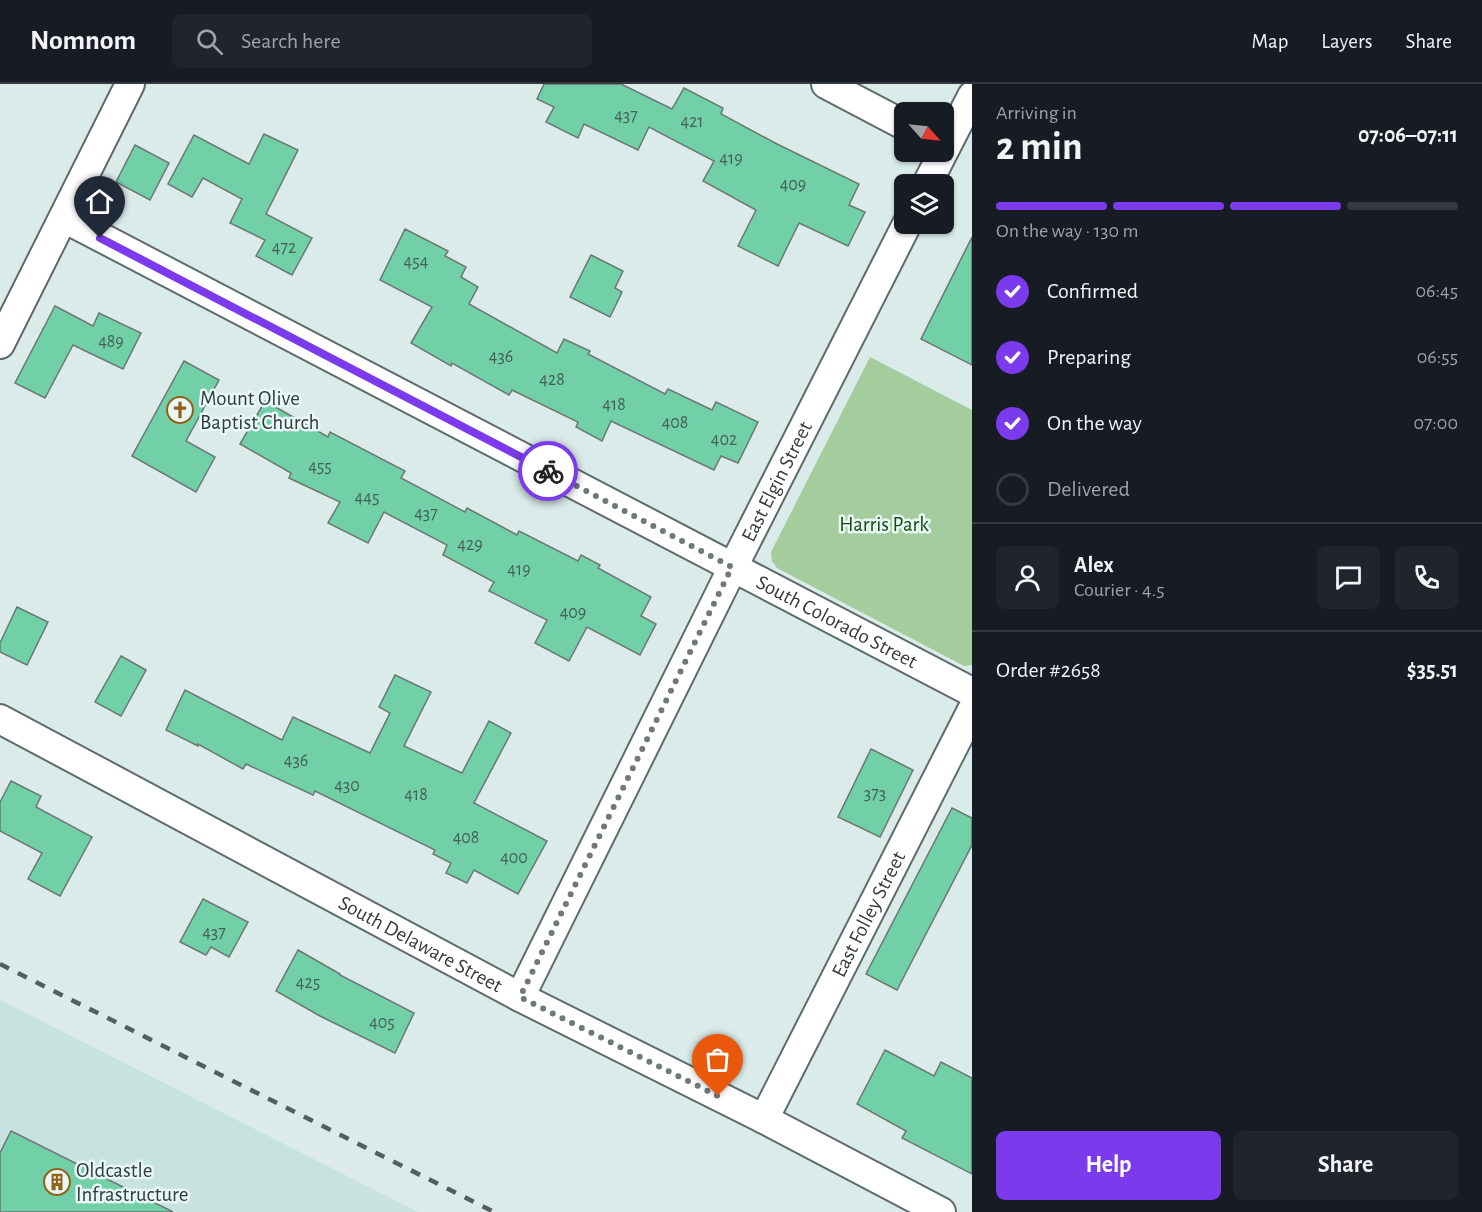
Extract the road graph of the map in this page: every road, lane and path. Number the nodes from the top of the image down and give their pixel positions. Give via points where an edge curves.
1 (130, 84) edge
2 (826, 84) edge
3 (972, 96) edge
4 (894, 120) edge
5 (954, 129) edge
6 (64, 219) junction
7 (903, 234) edge
8 (0, 344) edge
9 (732, 567) junction
10 (972, 692) edge
11 (972, 710) edge
12 (0, 719) edge
13 (520, 997) junction
14 (764, 1119) junction
15 (941, 1212) edge

1 - 6 street
2 - 4 street
3 - 5 street
6 - 8 street
6 - 9 street, South Colorado Street
7 - 9 street, East Elgin Street
9 - 10 street, South Colorado Street
9 - 13 street, East Elgin Street
11 - 14 street, East Folley Street
12 - 13 street, South Delaware Street
13 - 14 street, South Delaware Street
14 - 15 street, South Delaware Street

